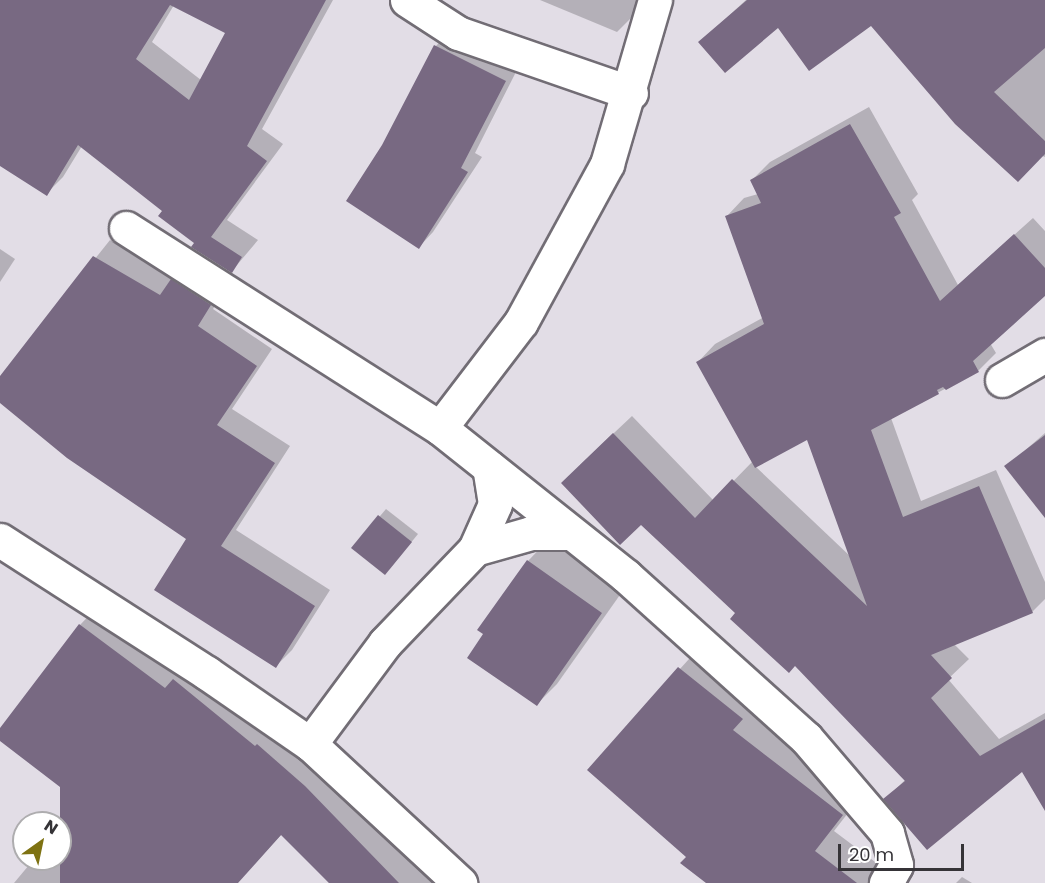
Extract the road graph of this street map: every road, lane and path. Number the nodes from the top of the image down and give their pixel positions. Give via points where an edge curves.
1 (407, 0) edge
2 (656, 0) edge
3 (631, 93) junction
4 (126, 228) dead end
5 (1045, 355) edge
6 (1002, 380) dead end
7 (440, 428) junction
8 (489, 467) junction
9 (570, 533) junction
10 (0, 540) edge
11 (475, 549) junction
12 (310, 744) junction
13 (460, 883) edge
14 (886, 883) edge

1 - 3 street via 458,33
2 - 3 street
3 - 7 street via 607,164 521,322
4 - 7 street
5 - 6 street
7 - 8 street
8 - 9 street
8 - 11 street via 495,504
9 - 11 street via 531,532
9 - 14 street via 626,576 806,738 887,833 896,865
10 - 12 street
11 - 12 street via 385,643
12 - 13 street

